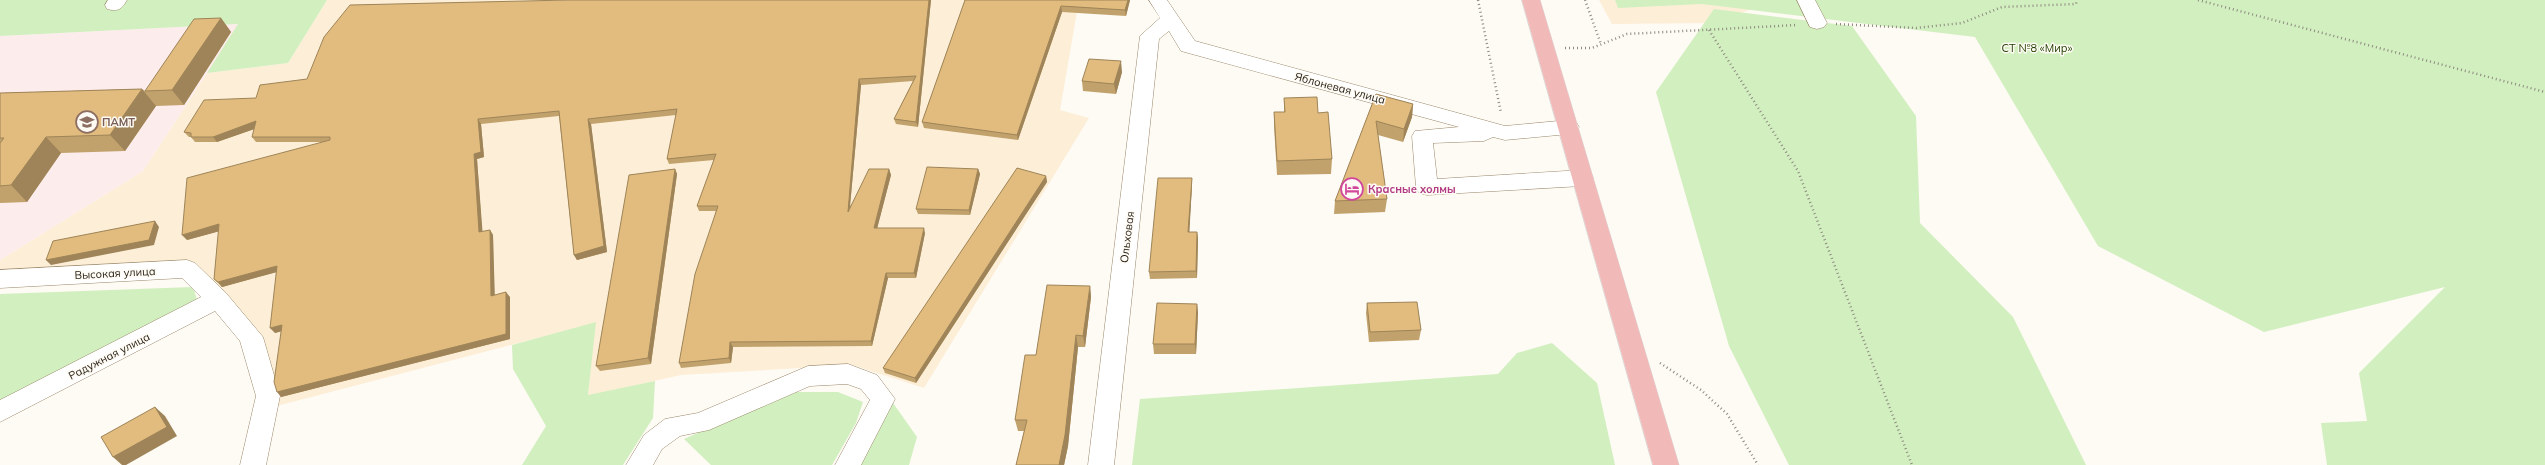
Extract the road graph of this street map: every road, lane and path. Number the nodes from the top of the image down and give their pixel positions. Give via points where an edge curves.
1 (1158, 0) edge
2 (1478, 0) edge
3 (1531, 0) edge
4 (1585, 0) edge
5 (1806, 0) edge
6 (2198, 0) edge
7 (1171, 20) junction
8 (1817, 23) dead end
9 (1709, 30) dead end
10 (1601, 44) dead end
11 (2545, 92) edge
12 (1569, 127) junction
13 (1505, 133) junction
14 (1582, 178) junction
15 (0, 279) edge
16 (218, 299) junction
17 (1628, 342) junction
18 (0, 412) edge
19 (253, 465) edge
20 (639, 465) edge
21 (848, 465) edge
22 (1101, 465) edge
23 (1666, 465) edge
24 (1758, 465) edge
25 (1912, 465) edge

1 - 7 street, Яблоневая улица
2 - 13 path
3 - 12 main road
4 - 10 path
5 - 8 street
6 - 11 path
7 - 13 street, Яблоневая улица via 1188,46
7 - 22 street, Ольховая via 1150,36
9 - 25 path via 1798,171
12 - 13 street, Яблоневая улица
12 - 14 main road
13 - 14 street via 1422,136 1427,187
14 - 17 main road
15 - 16 street, Высокая улица via 187,269
16 - 18 street, Радужная улица
16 - 19 street, Высокая улица via 251,337 268,396
17 - 23 main road
17 - 24 path via 1700,390 1728,414
20 - 21 street via 653,442 674,426 700,423 808,376 848,374 869,382 883,399

